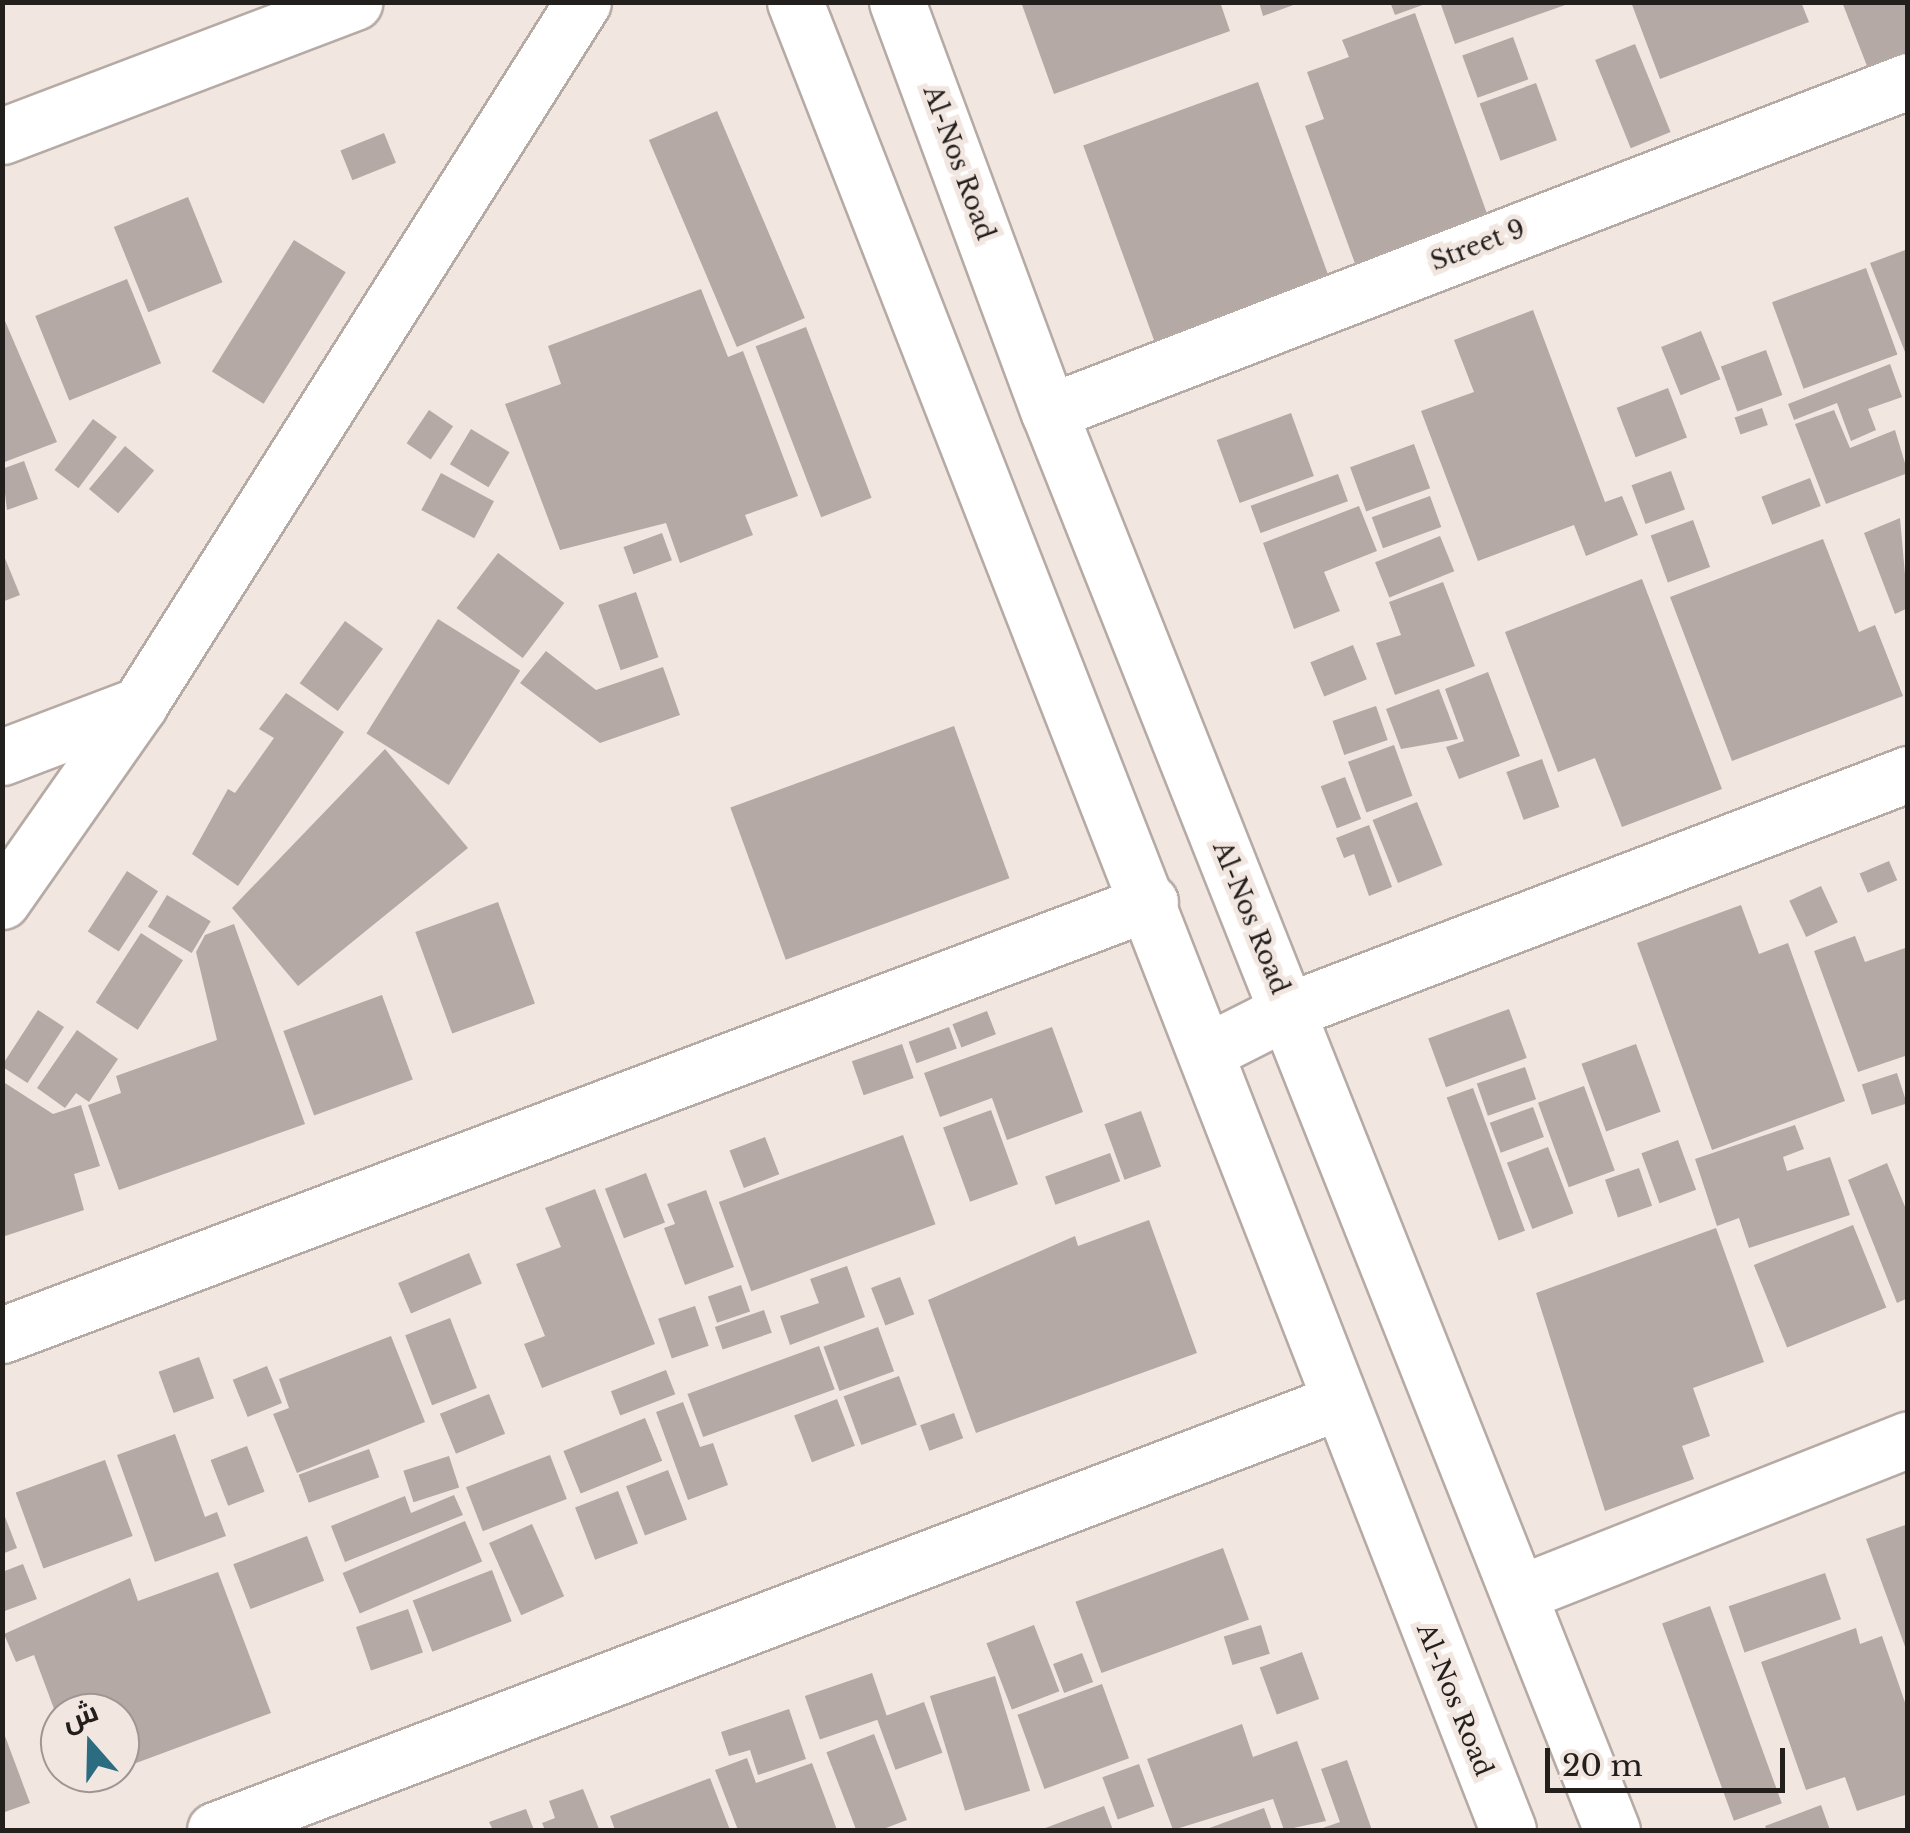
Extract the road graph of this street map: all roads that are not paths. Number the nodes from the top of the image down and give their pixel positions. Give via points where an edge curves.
1 (354, 2) edge
2 (583, 2) edge
3 (794, 2) edge
4 (896, 2) edge
5 (1908, 80) edge
6 (2, 136) edge
7 (1049, 412) junction
8 (139, 705) junction
9 (2, 756) edge
10 (1908, 774) edge
11 (2, 902) edge
12 (1150, 902) junction
13 (1287, 1011) junction
14 (1206, 1052) junction
15 (2, 1335) edge
16 (1338, 1402) junction
17 (1908, 1439) edge
18 (1520, 1593) junction
19 (216, 1830) edge
20 (1508, 1830) edge
21 (1612, 1830) edge

1 - 6 street
2 - 8 street
3 - 12 street, Al-Nos Road
4 - 7 street, Al-Nos Road
5 - 7 street, Street 9
7 - 13 street, Al-Nos Road
8 - 9 street
8 - 11 street
10 - 13 street
12 - 14 street, Al-Nos Road
12 - 15 street
13 - 14 street
13 - 18 street, Al-Nos Road
14 - 16 street, Al-Nos Road
16 - 19 street
16 - 20 street, Al-Nos Road
17 - 18 street
18 - 21 street, Al-Nos Road

